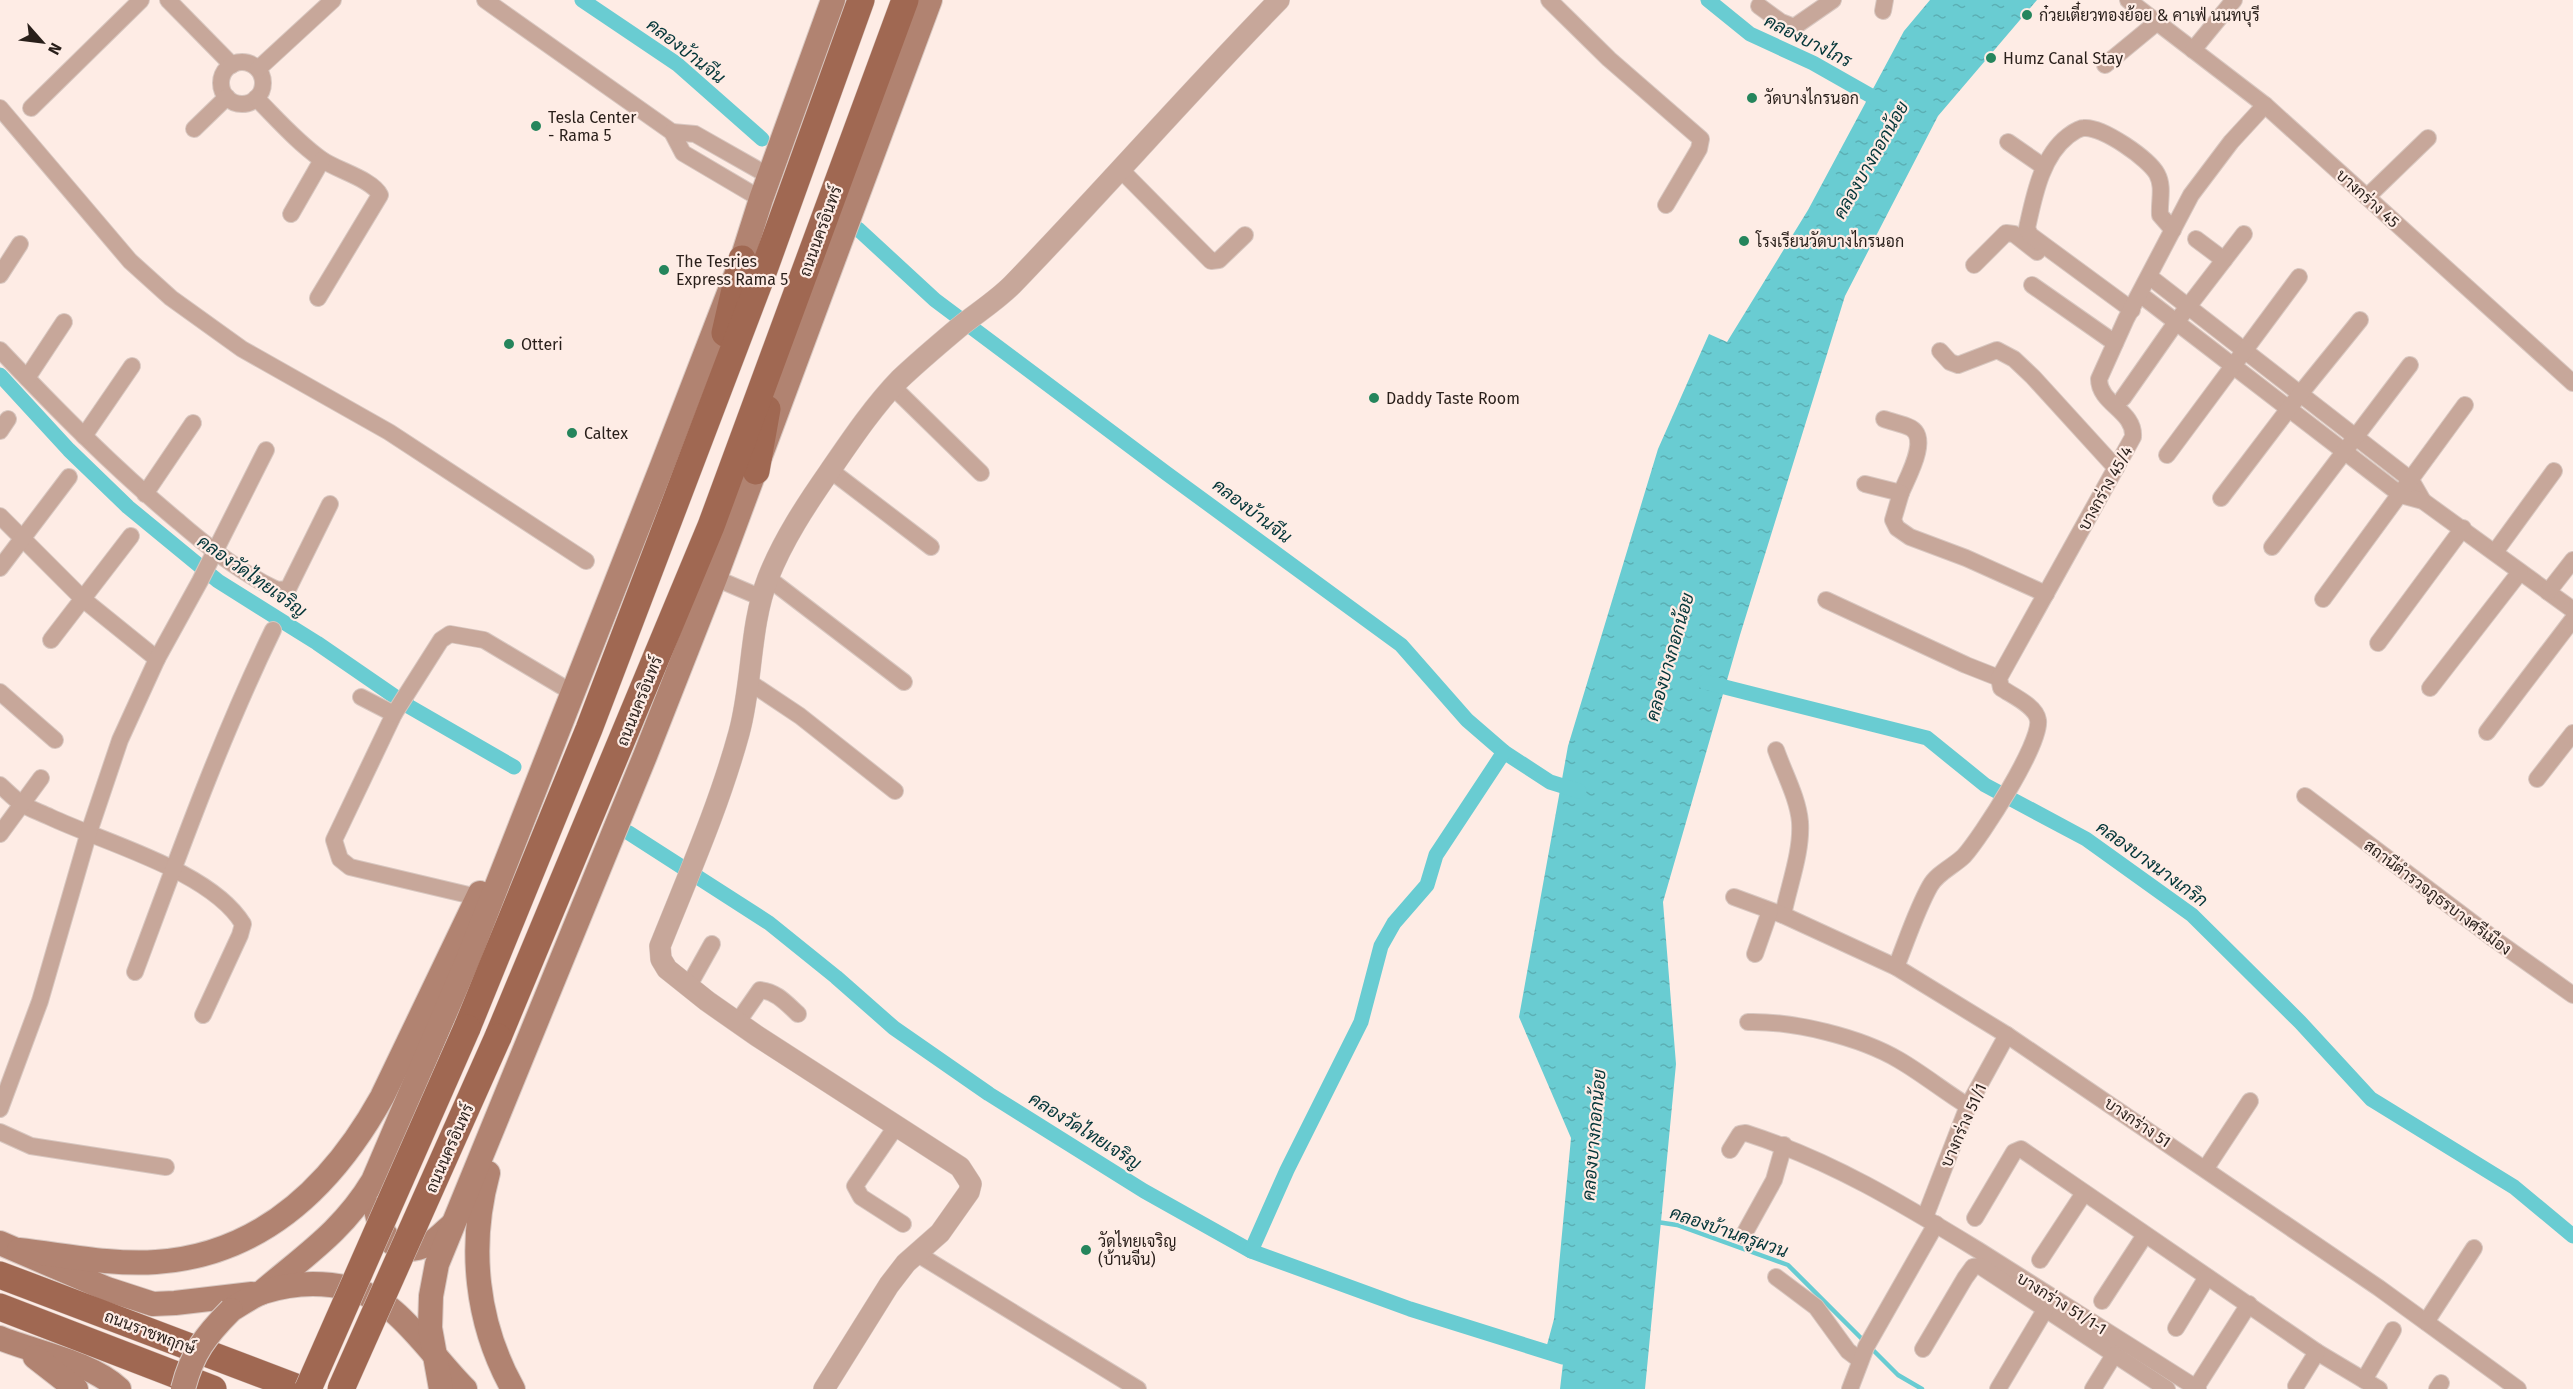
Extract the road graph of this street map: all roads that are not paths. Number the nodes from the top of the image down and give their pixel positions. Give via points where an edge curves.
1 (141, 0) edge
2 (168, 0) edge
3 (333, 0) edge
4 (485, 0) edge
5 (833, 0) edge
6 (861, 0) edge
7 (905, 0) edge
8 (930, 0) edge
9 (1279, 0) edge
10 (1549, 0) edge
11 (1833, 0) edge
12 (2128, 0) edge
13 (2234, 0) edge
14 (1759, 6) dead end
15 (2156, 23) junction
16 (2193, 50) junction
17 (232, 64) junction
18 (2105, 65) dead end
19 (258, 69) junction
20 (227, 97) junction
21 (256, 98) junction
22 (2265, 105) junction
23 (0, 108) edge
24 (31, 108) dead end
25 (194, 129) dead end
26 (672, 132) junction
27 (2428, 138) dead end
28 (2008, 142) dead end
29 (322, 160) junction
30 (2044, 167) junction
31 (1120, 169) junction
32 (769, 176) junction
33 (2367, 197) junction
34 (761, 199) junction
35 (1666, 205) dead end
36 (291, 214) dead end
37 (2173, 230) junction
38 (2244, 234) dead end
39 (1245, 235) dead end
40 (2196, 239) dead end
41 (20, 244) dead end
42 (742, 259) junction
43 (2224, 260) junction
44 (1974, 265) dead end
45 (0, 274) edge
46 (2150, 276) junction
47 (2299, 277) dead end
48 (2032, 285) dead end
49 (2141, 295) junction
50 (318, 298) dead end
51 (2188, 306) junction
52 (2129, 315) junction
53 (2361, 320) dead end
54 (2177, 321) junction
55 (64, 322) dead end
56 (2115, 343) junction
57 (776, 349) junction
58 (0, 350) edge
59 (2245, 350) junction
60 (1940, 351) dead end
61 (2410, 365) dead end
62 (132, 366) dead end
63 (2233, 366) junction
64 (27, 378) junction
65 (2573, 383) edge
66 (893, 387) junction
67 (2300, 394) junction
68 (2123, 398) dead end
69 (2464, 405) dead end
70 (2289, 410) junction
71 (1884, 419) dead end
72 (193, 423) dead end
73 (705, 424) junction
74 (84, 436) junction
75 (2356, 438) junction
76 (266, 450) dead end
77 (2344, 454) junction
78 (2168, 455) dead end
79 (2119, 463) junction
80 (830, 470) junction
81 (756, 471) junction
82 (2554, 471) dead end
83 (981, 473) dead end
84 (69, 477) dead end
85 (2411, 480) junction
86 (1865, 484) dead end
87 (1901, 493) junction
88 (145, 494) junction
89 (2400, 495) junction
90 (2221, 498) dead end
91 (2423, 501) junction
92 (330, 504) dead end
93 (0, 516) edge
94 (2463, 528) junction
95 (131, 536) dead end
96 (22, 540) junction
97 (931, 547) dead end
98 (2272, 547) dead end
99 (2495, 552) junction
100 (212, 556) junction
101 (2573, 560) edge
102 (586, 561) dead end
103 (0, 568) edge
104 (2520, 572) junction
105 (715, 578) junction
106 (765, 588) junction
107 (2548, 592) junction
108 (2046, 594) junction
109 (2323, 599) dead end
110 (84, 600) junction
111 (1827, 600) dead end
112 (2573, 610) edge
113 (2573, 620) edge
114 (273, 630) dead end
115 (51, 640) dead end
116 (2378, 643) dead end
117 (157, 659) junction
118 (1999, 678) junction
119 (749, 682) junction
120 (904, 682) dead end
121 (2430, 688) dead end
122 (0, 692) edge
123 (573, 693) junction
124 (361, 698) dead end
125 (396, 711) junction
126 (2487, 732) dead end
127 (2573, 733) edge
128 (55, 740) dead end
129 (1776, 750) dead end
130 (41, 778) dead end
131 (2536, 779) dead end
132 (0, 785) edge
133 (895, 791) dead end
134 (531, 796) junction
135 (2305, 796) dead end
136 (21, 803) junction
137 (0, 834) edge
138 (88, 835) junction
139 (174, 868) junction
140 (477, 897) junction
141 (1734, 897) dead end
142 (1777, 913) junction
143 (712, 944) dead end
144 (1755, 954) dead end
145 (1896, 967) junction
146 (135, 972) dead end
147 (688, 987) junction
148 (2573, 995) edge
149 (798, 1014) dead end
150 (203, 1015) dead end
151 (1749, 1022) dead end
152 (737, 1023) junction
153 (2007, 1035) junction
154 (506, 1098) junction
155 (2250, 1101) dead end
156 (1968, 1106) junction
157 (0, 1109) edge
158 (897, 1125) junction
159 (0, 1132) edge
160 (1784, 1145) junction
161 (1730, 1150) dead end
162 (166, 1167) dead end
163 (2206, 1168) junction
164 (373, 1181) junction
165 (2084, 1193) junction
166 (1975, 1218) dead end
167 (1931, 1221) junction
168 (453, 1224) junction
169 (903, 1224) dead end
170 (2145, 1235) junction
171 (1743, 1236) dead end
172 (9, 1246) edge
173 (2474, 1248) dead end
174 (916, 1253) junction
175 (2040, 1260) dead end
176 (0, 1275) edge
177 (1776, 1277) dead end
178 (2207, 1277) junction
179 (261, 1293) junction
180 (2102, 1301) dead end
181 (2249, 1304) junction
182 (0, 1307) edge
183 (2045, 1311) junction
184 (2426, 1322) junction
185 (2176, 1328) dead end
186 (2393, 1330) dead end
187 (10, 1342) edge
188 (1867, 1347) junction
189 (1923, 1349) dead end
190 (2318, 1352) junction
191 (2114, 1355) junction
192 (436, 1360) junction
193 (2364, 1380) junction
194 (2296, 1386) dead end
195 (2196, 1388) edge
196 (76, 1389) edge
197 (119, 1389) edge
198 (183, 1389) edge
199 (213, 1389) edge
200 (301, 1389) edge
201 (308, 1389) edge
202 (341, 1389) edge
203 (441, 1389) edge
204 (465, 1389) edge
205 (513, 1389) edge
206 (824, 1389) edge
207 (1138, 1389) edge
208 (1850, 1389) edge
209 (1998, 1389) edge
210 (2093, 1389) edge
211 (2167, 1389) edge
212 (2379, 1389) edge
213 (2518, 1389) edge

1 - 24 street
2 - 17 street
3 - 19 street
4 - 26 street
5 - 32 main road
6 - 73 main road, ถนนนครอินทร์
7 - 57 main road, ถนนนครอินทร์
8 - 81 main road, ถนนนครอินทร์
9 - 31 street
10 - 35 street via 1609,59 1701,139
11 - 14 street via 1794,27
12 - 15 street, บางกร่าง 45
13 - 16 street
15 - 16 street, บางกร่าง 45
15 - 18 street
16 - 22 street, บางกร่าง 45
17 - 19 street via 246,62
17 - 20 street via 222,80
19 - 21 street via 263,84
20 - 21 street via 242,104
20 - 25 street
21 - 29 street
22 - 33 street, บางกร่าง 45
22 - 37 street, บางกร่าง 45/4 via 2205,175
23 - 102 street via 130,261 171,298 242,349 389,432
26 - 32 street via 695,134
26 - 34 street via 683,153
27 - 33 street
28 - 30 street
29 - 36 street
29 - 50 street via 374,187 380,195
30 - 37 street via 2072,133 2084,128 2103,133 2159,176 2160,215
30 - 52 street via 2026,228 2030,235
31 - 39 street via 1211,261 1219,260
31 - 66 street via 1008,289
32 - 34 main road
33 - 65 street, บางกร่าง 45
34 - 42 main road
37 - 46 street, บางกร่าง 45/4
38 - 43 street
40 - 43 street
41 - 45 street
42 - 73 main road
42 - 123 main road
43 - 51 street
44 - 52 street via 2006,233 2014,234
46 - 49 street, บางกร่าง 45/4
46 - 51 street
47 - 59 street
48 - 56 street
49 - 52 street, บางกร่าง 45/4
49 - 54 street
51 - 54 street
51 - 59 street
52 - 56 street, บางกร่าง 45/4
53 - 67 street
54 - 63 street
54 - 68 street
55 - 64 street
56 - 79 street, บางกร่าง 45/4 via 2099,379 2099,388 2134,428
57 - 81 main road
57 - 202 main road, ถนนนครอินทร์, bridge via 711,526 498,1037
58 - 64 street
59 - 63 street
59 - 67 street
60 - 79 street via 1958,365 1996,350 2006,353
61 - 75 street
62 - 74 street
63 - 70 street
63 - 78 street
64 - 74 street
66 - 80 street
66 - 83 street
67 - 70 street
67 - 75 street
69 - 85 street
70 - 77 street
70 - 90 street
71 - 87 street via 1912,428 1920,443
72 - 88 street
73 - 201 main road, ถนนนครอินทร์, bridge via 589,729 467,1028
74 - 88 street
75 - 77 street
75 - 85 street
76 - 100 street
77 - 89 street
77 - 98 street
79 - 108 street, บางกร่าง 45/4
80 - 97 street
80 - 106 street via 791,531
81 - 105 main road, ถนนนครอินทร์
82 - 99 street
84 - 96 street
85 - 89 street
85 - 91 street
86 - 87 street
87 - 108 street via 1893,520 1897,528
88 - 100 street
89 - 91 street
89 - 109 street
91 - 94 street
92 - 100 street via 288,589 277,590
93 - 96 street
94 - 99 street
94 - 116 street
95 - 110 street
96 - 103 street
96 - 110 street
99 - 104 street
100 - 117 street
101 - 107 street
104 - 107 street
104 - 121 street
105 - 106 street
105 - 154 main road, ถนนนครอินทร์
106 - 119 street
106 - 120 street
107 - 112 street
108 - 118 street, บางกร่าง 45/4
110 - 115 street
110 - 117 street
111 - 118 street
113 - 126 street
114 - 139 street via 246,686
117 - 138 street via 120,740
118 - 145 street via 2001,688 2033,710 2039,724 2036,735 2002,801 1964,856 1931,885
119 - 133 street via 800,716
119 - 147 street via 740,731 696,860 660,946 667,969
122 - 128 street
123 - 125 street via 484,640 450,634 441,640
123 - 134 main road
124 - 125 street
125 - 140 street via 334,840 340,859 350,867
127 - 131 street
129 - 142 street via 1800,823 1799,842
130 - 136 street
132 - 136 street
134 - 140 main road
134 - 164 main road via 468,959
135 - 148 street, สถานีตำรวจภูธรบางศรีเมือง
136 - 137 street
136 - 138 street
138 - 139 street
138 - 157 street via 40,1001
139 - 146 street
139 - 150 street via 211,892 243,924
140 - 172 main road via 365,1128 344,1158 299,1204 253,1235 204,1253 156,1262 124,1262
141 - 142 street, บางกร่าง 51
142 - 144 street
142 - 145 street, บางกร่าง 51
143 - 147 street
145 - 153 street, บางกร่าง 51
147 - 152 street
149 - 152 street via 768,990 760,990
151 - 156 street via 1784,1025 1856,1041 1899,1060
152 - 158 street
153 - 156 street, บางกร่าง 51/1
153 - 163 street, บางกร่าง 51
154 - 168 main road, ถนนนครอินทร์
154 - 205 main road via 479,1204 476,1247 480,1300 496,1355
155 - 163 street
156 - 167 street, บางกร่าง 51/1
158 - 169 street via 855,1186 861,1197
158 - 174 street via 960,1167 971,1184 940,1233
159 - 162 street via 31,1146
160 - 161 street, บางกร่าง 51/1-1 via 1746,1133 1740,1134
160 - 167 street, บางกร่าง 51/1-1
160 - 171 street via 1774,1180
163 - 184 street, บางกร่าง 51
164 - 168 main road via 380,1228 390,1242 405,1249 429,1244
164 - 179 main road via 340,1227
165 - 166 street via 2017,1149
165 - 170 street
165 - 175 street
167 - 188 street, บางกร่าง 51/1
167 - 195 street, บางกร่าง 51/1-1
168 - 192 main road, ถนนนครอินทร์ via 437,1264 431,1296 430,1328
170 - 178 street
170 - 180 street
172 - 179 main road via 107,1289 153,1304
173 - 184 street
174 - 206 street via 876,1303
174 - 207 street
176 - 200 main road, ถนนราชพฤกษ์
177 - 188 street via 1816,1307 1848,1351
178 - 181 street
178 - 185 street
179 - 192 main road via 295,1284 329,1284 363,1293 392,1310
179 - 198 main road, bridge via 231,1310 207,1334 189,1365
181 - 190 street
181 - 195 street
182 - 199 main road, ถนนราชพฤกษ์
183 - 189 street via 1980,1266 1972,1267
183 - 191 street
183 - 209 street
184 - 213 street, บางกร่าง 51
186 - 193 street
187 - 196 main road
187 - 197 main road via 68,1362
188 - 208 street, บางกร่าง 51/1
190 - 193 street
190 - 194 street
191 - 210 street
191 - 211 street
192 - 203 main road, ถนนนครอินทร์
192 - 204 main road
193 - 212 street

